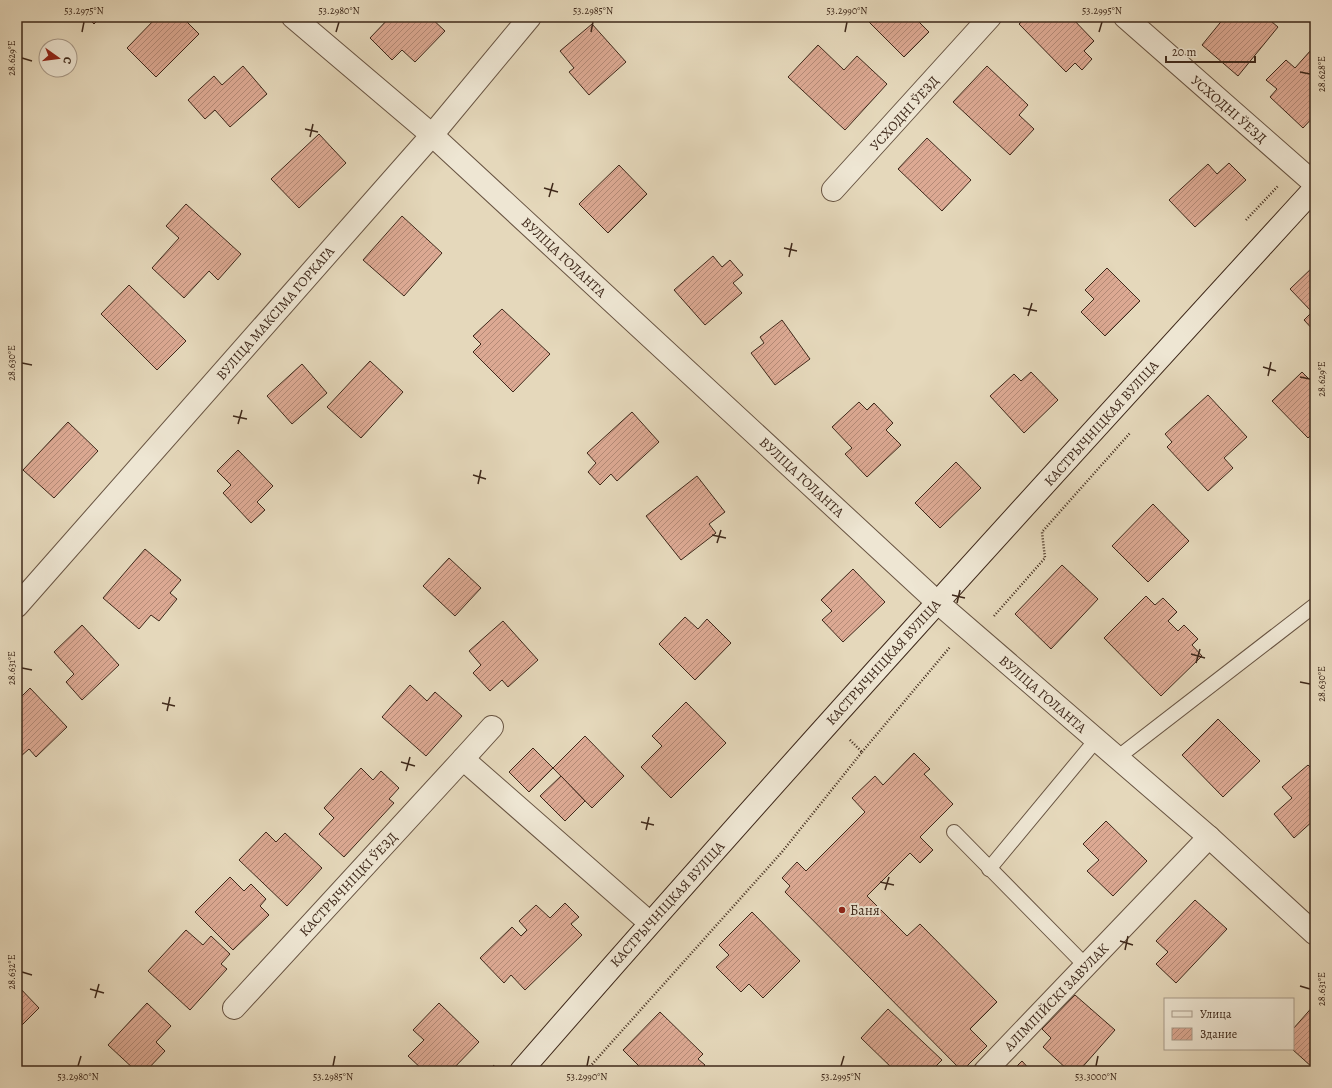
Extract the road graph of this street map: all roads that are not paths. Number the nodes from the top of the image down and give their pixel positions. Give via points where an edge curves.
1 (293, 17) edge
2 (530, 17) edge
3 (990, 17) edge
4 (1125, 17) edge
5 (432, 135) junction
6 (1315, 184) edge
7 (1315, 188) edge
8 (833, 190) dead end
9 (937, 602) junction
10 (1315, 605) edge
11 (17, 606) edge
12 (492, 727) dead end
13 (1096, 740) junction
14 (1117, 758) junction
15 (463, 759) junction
16 (954, 832) dead end
17 (1209, 837) junction
18 (989, 869) junction
19 (650, 923) junction
20 (1315, 934) edge
21 (1086, 966) junction
22 (234, 1008) dead end
23 (521, 1071) edge
24 (985, 1071) edge

1 - 5 street, ВУЛІЦА ГОЛАНТА
2 - 5 street, ВУЛІЦА МАКСІМА ГОРКАГА
3 - 8 street, УСХОДНІ ЎЕЗД
4 - 6 street, УСХОДНІ ЎЕЗД
5 - 9 street, ВУЛІЦА ГОЛАНТА
5 - 11 street, ВУЛІЦА МАКСІМА ГОРКАГА
7 - 9 street, КАСТРЫЧНІЦКАЯ ВУЛІЦА
9 - 13 street, ВУЛІЦА ГОЛАНТА
9 - 19 street, КАСТРЫЧНІЦКАЯ ВУЛІЦА
10 - 14 lane
12 - 15 street, КАСТРЫЧНІЦКІ ЎЕЗД
13 - 14 street, ВУЛІЦА ГОЛАНТА
13 - 18 lane
14 - 17 street, ВУЛІЦА ГОЛАНТА
15 - 19 street
15 - 22 street, КАСТРЫЧНІЦКІ ЎЕЗД
16 - 18 lane
17 - 20 street, ВУЛІЦА ГОЛАНТА
17 - 21 street, АЛІМПІЙСКІ ЗАВУЛАК
18 - 21 lane
19 - 23 street, КАСТРЫЧНІЦКАЯ ВУЛІЦА
21 - 24 street, АЛІМПІЙСКІ ЗАВУЛАК

